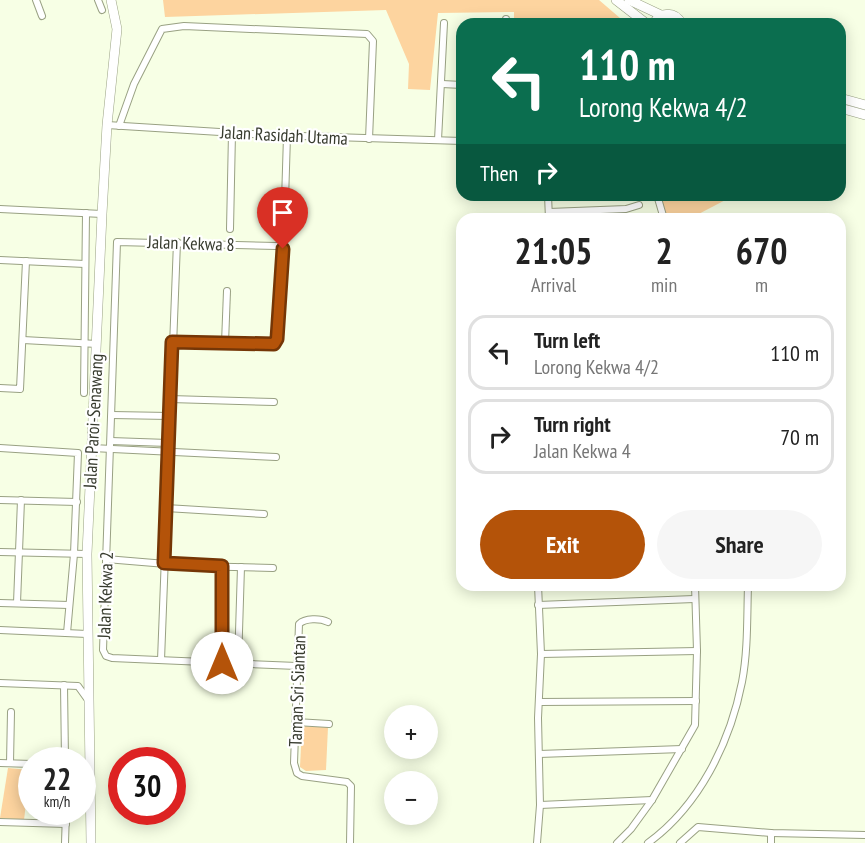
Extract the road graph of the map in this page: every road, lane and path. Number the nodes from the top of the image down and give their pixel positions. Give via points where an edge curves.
1 (36, 0) edge
2 (98, 0) edge
3 (111, 0) edge
4 (616, 0) edge
5 (629, 5) edge
6 (102, 10) dead end
7 (661, 15) junction
8 (42, 16) dead end
9 (637, 18) edge
10 (641, 18) edge
11 (658, 18) edge
12 (676, 18) edge
13 (444, 23) dead end
14 (442, 84) junction
15 (456, 85) edge
16 (846, 100) edge
17 (865, 105) edge
18 (846, 110) edge
19 (865, 115) edge
20 (107, 125) junction
21 (119, 126) junction
22 (232, 133) junction
23 (288, 136) junction
24 (369, 139) junction
25 (438, 140) junction
26 (456, 141) edge
27 (639, 205) dead end
28 (0, 209) edge
29 (86, 213) junction
30 (575, 213) edge
31 (102, 214) junction
32 (230, 229) dead end
33 (284, 232) dead end
34 (117, 242) joint
35 (177, 242) junction
36 (0, 260) edge
37 (26, 261) junction
38 (85, 264) junction
39 (227, 291) dead end
40 (22, 340) junction
41 (172, 342) junction
42 (84, 343) junction
43 (225, 343) junction
44 (97, 344) junction
45 (0, 388) edge
46 (84, 393) dead end
47 (170, 399) junction
48 (274, 402) dead end
49 (112, 415) junction
50 (169, 416) junction
51 (111, 441) junction
52 (168, 442) junction
53 (0, 448) edge
54 (92, 448) junction
55 (111, 450) junction
56 (168, 452) junction
57 (276, 457) dead end
58 (0, 500) edge
59 (21, 500) junction
60 (77, 502) junction
61 (166, 508) junction
62 (264, 514) dead end
63 (0, 552) edge
64 (19, 552) junction
65 (74, 554) junction
66 (87, 554) junction
67 (106, 559) junction
68 (164, 563) junction
69 (222, 566) junction
70 (241, 567) junction
71 (273, 568) dead end
72 (538, 591) edge
73 (695, 591) edge
74 (748, 591) edge
75 (694, 599) junction
76 (0, 603) edge
77 (17, 603) junction
78 (69, 605) junction
79 (538, 605) junction
80 (328, 622) dead end
81 (0, 630) edge
82 (67, 633) junction
83 (87, 633) junction
84 (698, 651) junction
85 (541, 654) junction
86 (161, 660) junction
87 (222, 663) junction
88 (238, 664) junction
89 (297, 666) junction
90 (88, 671) junction
91 (0, 682) edge
92 (64, 685) junction
93 (78, 686) junction
94 (88, 701) junction
95 (696, 701) junction
96 (539, 702) junction
97 (11, 712) dead end
98 (296, 722) junction
99 (329, 724) dead end
100 (65, 747) edge
101 (682, 749) junction
102 (539, 754) junction
103 (0, 763) edge
104 (10, 763) junction
105 (18, 763) edge
106 (652, 800) junction
107 (540, 805) junction
108 (0, 822) edge
109 (18, 823) edge
110 (66, 825) edge
111 (771, 833) junction
112 (865, 835) edge
113 (65, 843) edge
114 (91, 843) edge
115 (350, 843) edge
116 (537, 843) edge
117 (617, 843) edge
118 (648, 843) edge
119 (680, 843) edge
120 (771, 843) edge

1 - 8 street
2 - 6 street
3 - 20 main road, Jalan Paroi-Senawang via 117,30
4 - 5 main road
5 - 7 main road
5 - 9 main road
5 - 10 main road
7 - 11 main road
7 - 12 main road
13 - 14 street
14 - 15 street
14 - 25 street
16 - 17 main road
18 - 19 main road
20 - 21 street, Jalan Rasidah Utama
20 - 31 main road, Jalan Paroi-Senawang
21 - 22 street, Jalan Rasidah Utama
21 - 24 street via 134,84 162,29 184,26 367,34 374,41
22 - 23 street, Jalan Rasidah Utama
22 - 32 street
23 - 24 street, Jalan Rasidah Utama
23 - 33 street
24 - 25 street, Jalan Rasidah Utama
25 - 26 street, Jalan Rasidah Utama
27 - 30 street
28 - 29 street
29 - 31 street
29 - 38 street
31 - 44 main road, Jalan Paroi-Senawang
34 - 35 street, Jalan Kekwa 8
34 - 49 street, Jalan Kekwa 2
35 - 41 street
35 - 43 street, Jalan Kekwa 8 via 283,249 274,344
36 - 37 street
37 - 38 street
37 - 40 street
38 - 42 street
39 - 43 street
40 - 42 street
40 - 45 street via 20,388
41 - 43 street, Jalan Kekwa 8
41 - 47 street
42 - 44 street
42 - 46 street
44 - 54 main road, Jalan Paroi-Senawang
47 - 48 street
47 - 50 street
49 - 50 street
49 - 51 street, Jalan Kekwa 2
50 - 52 street
51 - 52 street
51 - 55 street, Jalan Kekwa 2
52 - 56 street
53 - 60 street via 78,453
54 - 55 street
54 - 66 main road, Jalan Paroi-Senawang
55 - 56 street
55 - 67 street, Jalan Kekwa 2
56 - 57 street
56 - 61 street
58 - 59 street
59 - 60 street
59 - 64 street
60 - 65 street
61 - 62 street
61 - 68 street
63 - 64 street
64 - 65 street
64 - 77 street
65 - 66 street
65 - 78 street
66 - 83 main road, Jalan Paroi-Senawang
67 - 68 street
67 - 86 street, Jalan Kekwa 2 via 106,656
68 - 69 street
68 - 86 street
69 - 70 street
69 - 87 street
70 - 71 street
70 - 88 street
72 - 79 street
73 - 75 street
74 - 118 street via 742,682 722,744 691,801
75 - 79 street
75 - 84 street
76 - 77 street
77 - 78 street
78 - 82 street
79 - 85 street
80 - 89 street, Taman Sri Siantan via 299,624
81 - 82 street
82 - 83 street
83 - 90 main road, Jalan Paroi-Senawang
84 - 85 street
84 - 95 street
85 - 96 street
86 - 87 street, Jalan Kekwa 2
87 - 88 street, Jalan Kekwa 2
88 - 89 street, Jalan Kekwa 2
89 - 98 street, Taman Sri Siantan
90 - 93 street
90 - 94 main road, Jalan Paroi-Senawang
91 - 92 street
92 - 93 street
92 - 100 street
93 - 94 street
94 - 114 main road, Jalan Paroi-Senawang
95 - 96 street
95 - 101 street via 695,725
96 - 102 street
97 - 104 street
98 - 99 street
98 - 115 street, Taman Sri Siantan via 297,772 348,782 351,786
101 - 102 street
101 - 106 street
102 - 107 street
103 - 104 street
104 - 105 street
106 - 107 street
106 - 117 street
107 - 116 street
108 - 109 street
110 - 113 street
111 - 112 street
111 - 119 street via 698,827
111 - 120 street

